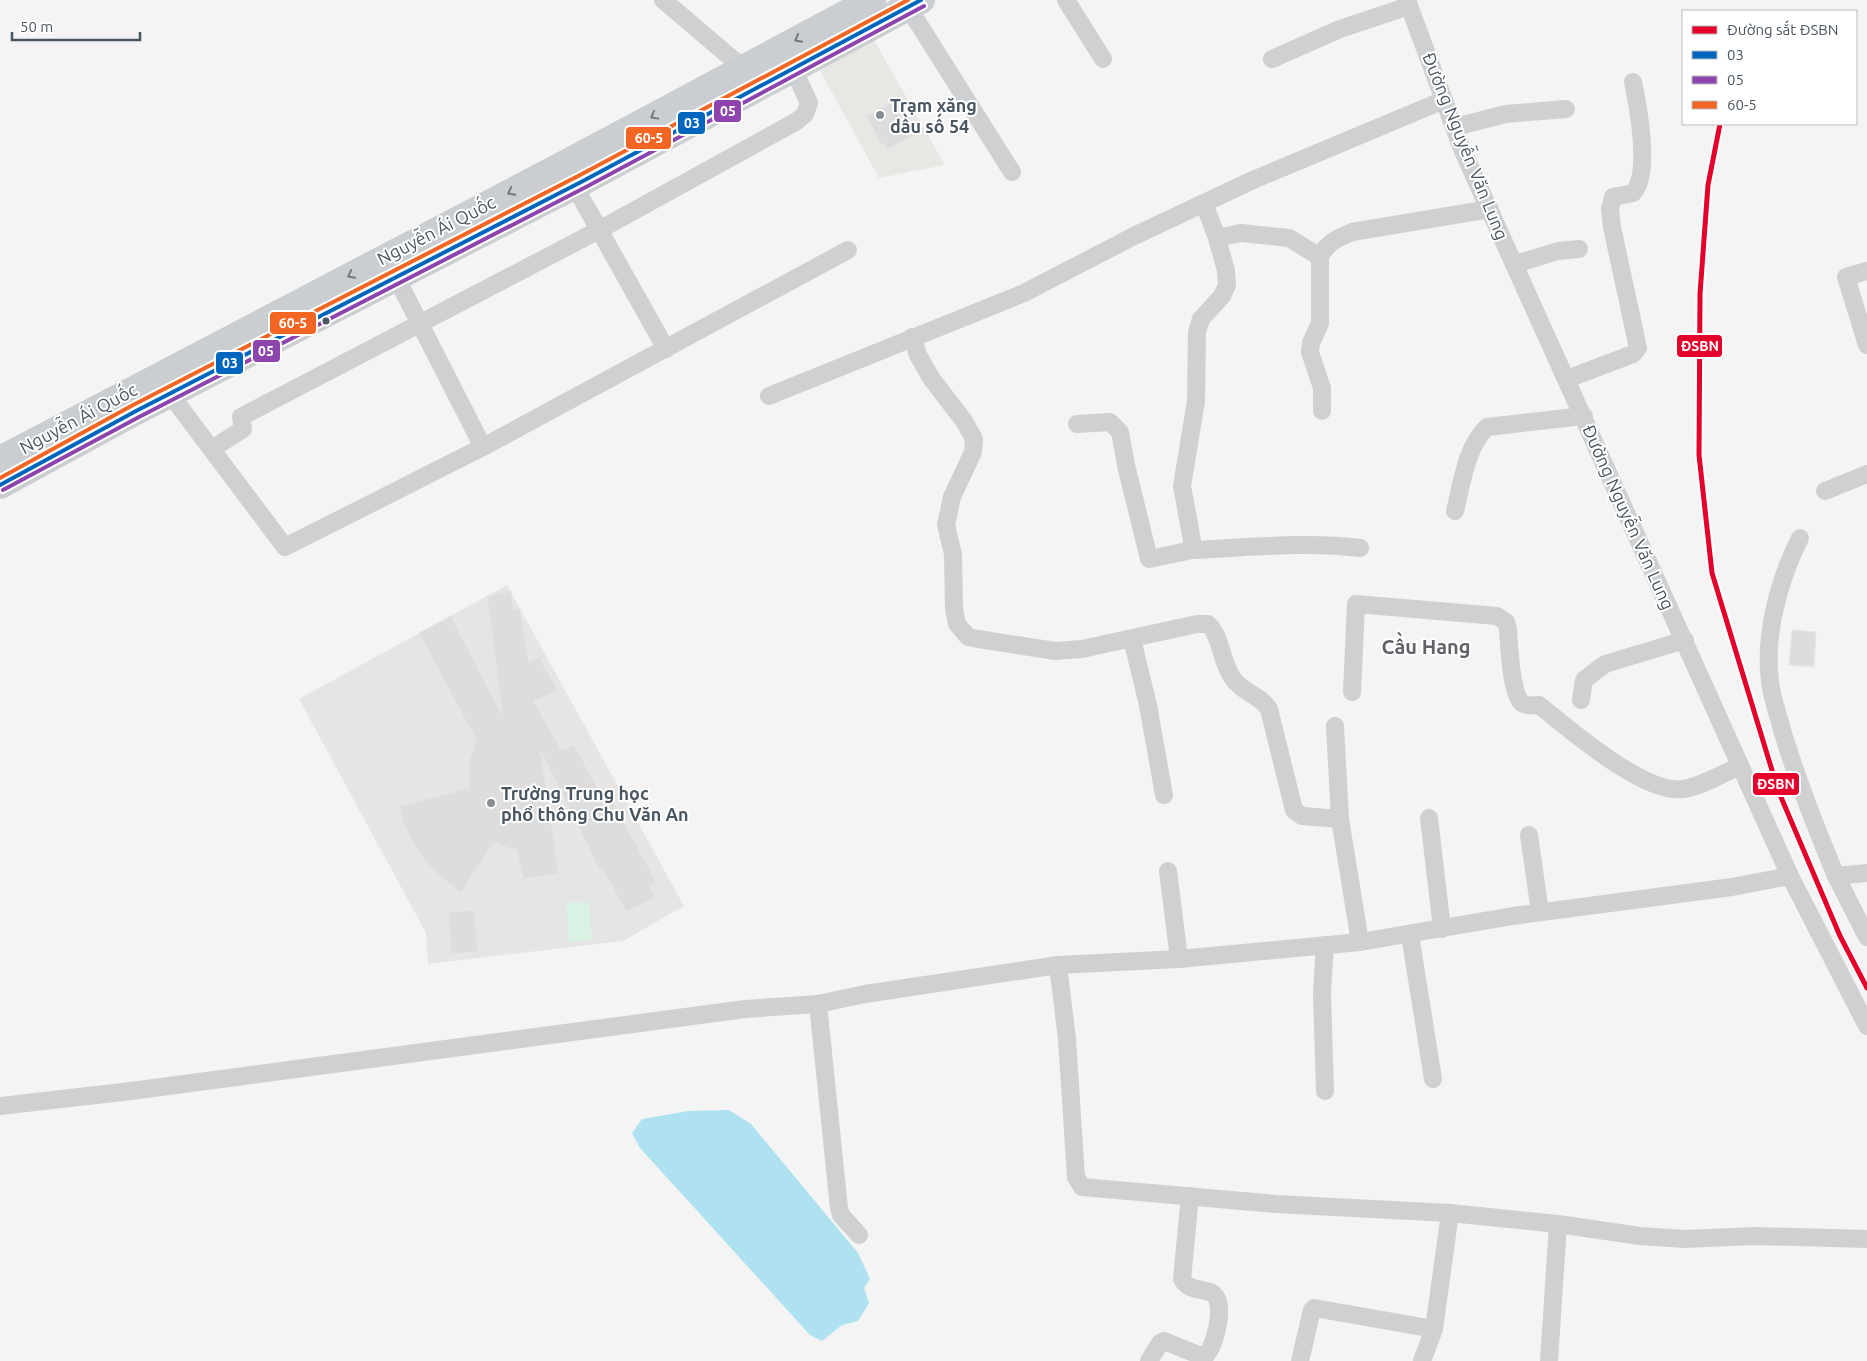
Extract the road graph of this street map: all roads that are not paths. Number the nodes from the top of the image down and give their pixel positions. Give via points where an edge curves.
1 (663, 0) edge
2 (872, 0) edge
3 (1066, 0) edge
4 (914, 3) edge
5 (1408, 3) edge
6 (828, 37) junction
7 (1102, 59) dead end
8 (1272, 59) dead end
9 (743, 68) junction
10 (793, 68) junction
11 (1633, 82) dead end
12 (1444, 100) junction
13 (1566, 109) dead end
14 (1454, 127) junction
15 (1012, 172) dead end
16 (574, 185) junction
17 (1204, 203) junction
18 (1490, 209) junction
19 (599, 230) junction
20 (1217, 238) junction
21 (848, 250) dead end
22 (1579, 250) dead end
23 (1320, 257) junction
24 (1515, 264) junction
25 (1867, 270) edge
26 (396, 277) junction
27 (420, 325) junction
28 (912, 337) junction
29 (1867, 345) edge
30 (666, 349) junction
31 (1567, 379) junction
32 (170, 394) junction
33 (769, 396) dead end
34 (1322, 411) dead end
35 (1584, 416) junction
36 (1077, 424) dead end
37 (483, 447) junction
38 (212, 449) junction
39 (0, 460) edge
40 (1867, 474) edge
41 (0, 485) edge
42 (1825, 491) dead end
43 (1455, 511) dead end
44 (1800, 538) dead end
45 (1360, 548) dead end
46 (1192, 550) junction
47 (1132, 639) junction
48 (1685, 640) junction
49 (1352, 692) dead end
50 (1581, 700) dead end
51 (1334, 726) dead end
52 (1740, 766) junction
53 (1164, 795) dead end
54 (1429, 818) dead end
55 (1340, 819) junction
56 (1529, 835) dead end
57 (1168, 870) dead end
58 (1867, 873) edge
59 (1790, 876) junction
60 (1836, 876) junction
61 (1540, 912) junction
62 (1442, 929) junction
63 (1410, 935) junction
64 (1867, 937) edge
65 (1360, 942) junction
66 (1325, 945) junction
67 (1179, 959) junction
68 (1058, 966) junction
69 (818, 1004) junction
70 (1867, 1026) edge
71 (1433, 1079) dead end
72 (1325, 1091) dead end
73 (0, 1106) edge
74 (1190, 1196) junction
75 (1450, 1213) junction
76 (1558, 1224) junction
77 (859, 1235) dead end
78 (1867, 1239) edge
79 (1434, 1328) junction
80 (1149, 1361) edge
81 (1300, 1361) edge
82 (1422, 1361) edge
83 (1549, 1361) edge

1 - 9 street
2 - 6 main road, Nguyễn Ái Quốc
3 - 7 street
4 - 6 main road, Nguyễn Ái Quốc
4 - 15 street
5 - 8 street
5 - 12 street, Đường Nguyễn Văn Lung
6 -> 9 main road, Nguyễn Ái Quốc
6 - 10 main road, Nguyễn Ái Quốc
9 -> 39 main road, Nguyễn Ái Quốc
10 - 16 main road, Nguyễn Ái Quốc
10 - 19 street via 809,103 802,117
11 - 31 street via 1642,146 1639,182 1633,193 1613,197 1610,208 1638,348 1633,354
12 - 14 street, Đường Nguyễn Văn Lung
12 - 17 street
13 - 14 street via 1506,114
14 - 18 street, Đường Nguyễn Văn Lung
16 - 19 street
16 - 26 main road, Nguyễn Ái Quốc
17 - 20 street
17 - 28 street via 1024,293
18 - 23 street via 1352,232 1332,241
18 - 24 street, Đường Nguyễn Văn Lung
19 - 27 street
19 - 30 street
20 - 23 street via 1241,233 1289,238
20 - 46 street via 1227,285 1222,296 1201,319 1197,332 1196,401 1182,486
21 - 30 street
22 - 24 street via 1558,251
23 - 34 street via 1320,322 1310,352 1322,388
24 - 31 street, Đường Nguyễn Văn Lung
25 - 29 street via 1846,277
26 - 27 street
26 - 32 main road, Nguyễn Ái Quốc
27 - 37 street
27 - 38 street via 240,417 243,429
28 - 33 street
28 - 47 street via 931,378 974,439 973,452 952,497 946,525 953,554 954,609 962,632 968,637 1055,651
30 - 37 street
31 - 35 street, Đường Nguyễn Văn Lung
32 - 38 street
32 - 41 main road, Nguyễn Ái Quốc
35 - 43 street via 1487,427 1477,436
35 - 48 street, Đường Nguyễn Văn Lung
36 - 46 street via 1110,422 1120,432 1149,559
37 - 38 street via 285,547
40 - 42 street
44 - 60 street via 1775,608 1768,657 1770,683 1798,783
45 - 46 street via 1266,546
47 - 53 street
47 - 55 street via 1197,624 1211,626 1221,657 1234,681 1264,701 1269,709 1294,810 1302,816
48 - 50 street via 1605,664 1584,680
48 - 52 street, Đường Nguyễn Văn Lung
49 - 52 street via 1356,604 1497,616 1506,622 1508,629 1515,691 1520,701 1539,705 1621,768 1668,789 1684,789
51 - 55 street
52 - 59 street, Đường Nguyễn Văn Lung
54 - 62 street
55 - 65 street
56 - 61 street
57 - 67 street
58 - 60 street
59 - 61 street via 1732,888
59 - 70 street, Đường Nguyễn Văn Lung
60 - 64 street
61 - 62 street
62 - 63 street
63 - 65 street
63 - 71 street
65 - 66 street
66 - 67 street
66 - 72 street via 1322,992
67 - 68 street
68 - 69 street via 865,994
68 - 74 street via 1078,1182 1082,1187
69 - 73 street via 745,1009
69 - 77 street via 839,1208 841,1215
74 - 75 street
74 - 80 street via 1182,1278 1191,1288 1211,1293 1216,1298 1216,1333 1204,1357 1164,1341
75 - 76 street
75 - 79 street
76 - 78 street via 1685,1239 1755,1236
76 - 83 street
79 - 81 street via 1314,1308
79 - 82 street

